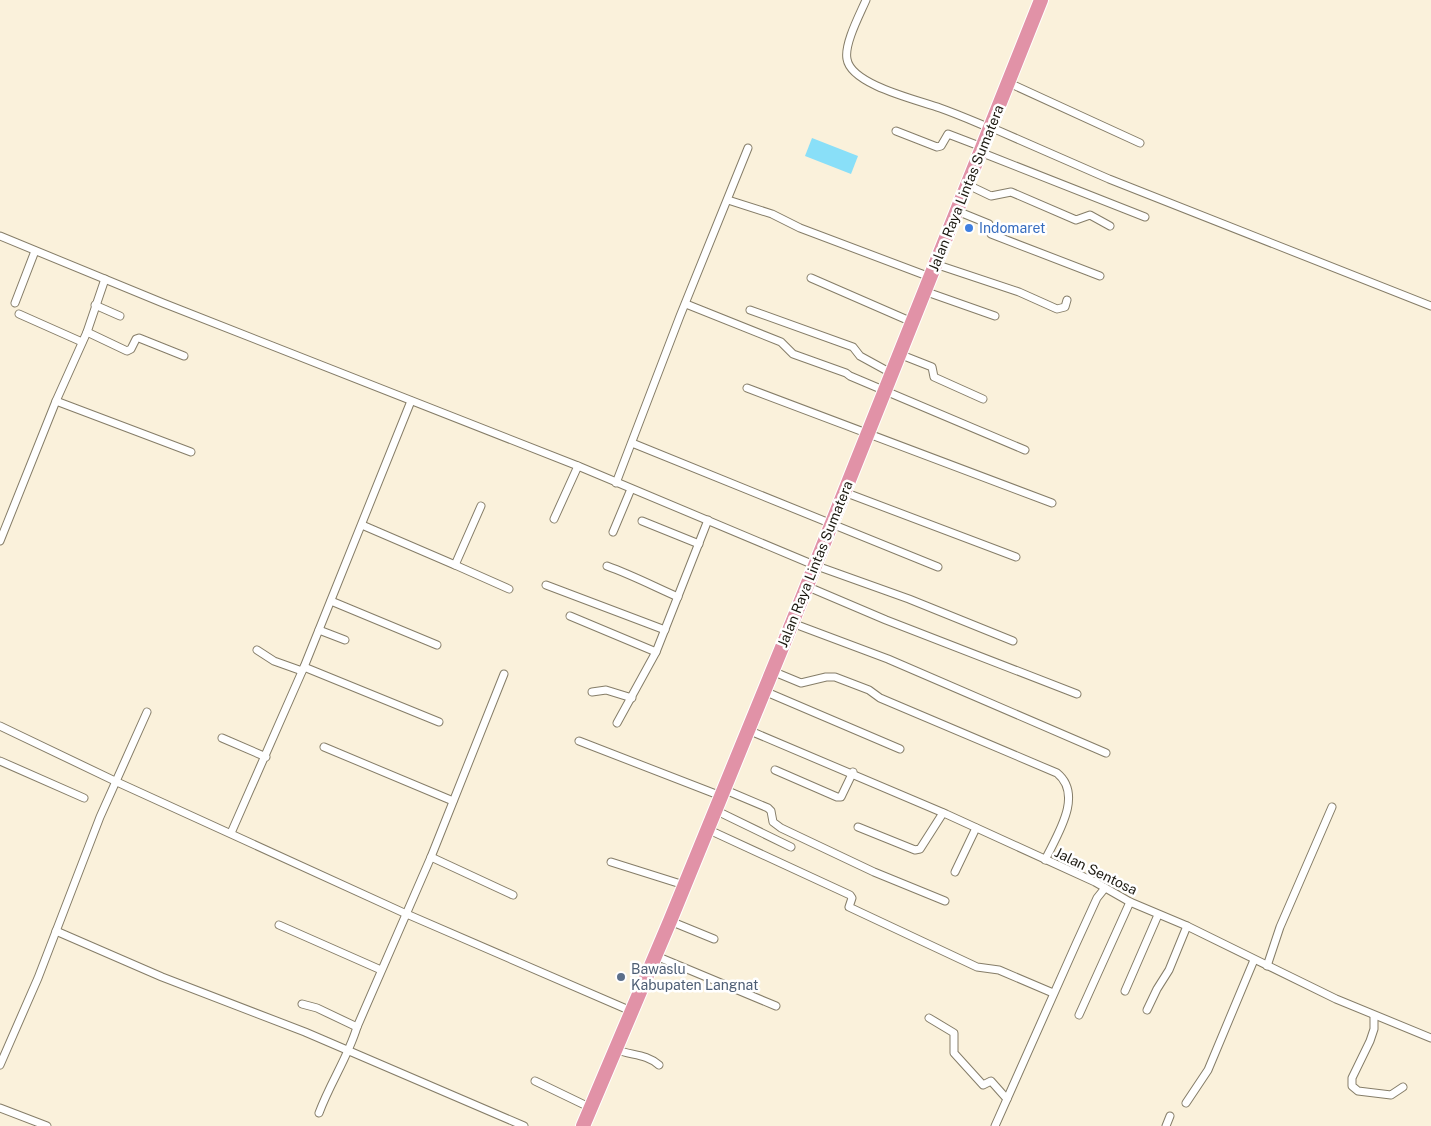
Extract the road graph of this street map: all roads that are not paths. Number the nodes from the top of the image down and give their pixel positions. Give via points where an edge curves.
1 (866, 0) edge
2 (1041, 0) edge
3 (1009, 83) junction
4 (990, 128) junction
5 (896, 130) dead end
6 (1140, 143) dead end
7 (748, 148) dead end
8 (981, 150) junction
9 (968, 185) junction
10 (728, 200) junction
11 (957, 211) junction
12 (1144, 217) dead end
13 (1110, 226) dead end
14 (0, 236) edge
15 (35, 251) junction
16 (935, 264) junction
17 (1100, 276) dead end
18 (930, 277) junction
19 (811, 278) dead end
20 (105, 279) junction
21 (924, 291) junction
22 (1067, 300) dead end
23 (15, 303) dead end
24 (686, 304) junction
25 (95, 305) junction
26 (1431, 306) edge
27 (750, 310) dead end
28 (19, 314) dead end
29 (120, 316) dead end
30 (996, 316) dead end
31 (912, 322) junction
32 (87, 332) junction
33 (82, 342) junction
34 (899, 354) junction
35 (184, 356) dead end
36 (891, 374) junction
37 (748, 388) dead end
38 (884, 391) junction
39 (983, 399) dead end
40 (56, 401) junction
41 (411, 401) junction
42 (868, 433) junction
43 (632, 442) junction
44 (1025, 450) dead end
45 (191, 452) dead end
46 (578, 466) junction
47 (616, 483) junction
48 (631, 489) junction
49 (844, 492) junction
50 (1052, 502) dead end
51 (481, 506) dead end
52 (554, 519) dead end
53 (708, 520) junction
54 (642, 521) dead end
55 (832, 523) junction
56 (362, 526) junction
57 (613, 532) dead end
58 (0, 541) edge
59 (700, 544) junction
60 (1016, 557) dead end
61 (456, 565) junction
62 (814, 565) junction
63 (607, 566) dead end
64 (938, 567) dead end
65 (546, 585) dead end
66 (806, 586) junction
67 (509, 589) dead end
68 (678, 597) junction
69 (331, 601) junction
70 (570, 616) dead end
71 (792, 623) junction
72 (319, 630) junction
73 (665, 630) junction
74 (345, 640) dead end
75 (1013, 641) dead end
76 (437, 645) dead end
77 (257, 650) dead end
78 (656, 652) junction
79 (303, 669) junction
80 (771, 671) junction
81 (504, 674) dead end
82 (764, 691) junction
83 (592, 692) dead end
84 (1077, 694) dead end
85 (632, 698) junction
86 (146, 712) dead end
87 (439, 722) dead end
88 (617, 723) dead end
89 (0, 726) edge
90 (748, 730) junction
91 (222, 738) dead end
92 (579, 740) dead end
93 (324, 747) dead end
94 (900, 749) dead end
95 (1106, 752) dead end
96 (266, 757) junction
97 (0, 761) edge
98 (775, 770) dead end
99 (853, 772) junction
100 (117, 782) junction
101 (722, 793) junction
102 (84, 798) dead end
103 (453, 802) junction
104 (1332, 807) dead end
105 (715, 810) junction
106 (943, 813) junction
107 (858, 827) dead end
108 (976, 828) junction
109 (708, 829) junction
110 (231, 833) junction
111 (791, 847) dead end
112 (431, 857) junction
113 (1045, 860) junction
114 (611, 862) dead end
115 (955, 872) dead end
116 (684, 885) junction
117 (1105, 888) junction
118 (513, 895) dead end
119 (945, 901) dead end
120 (1130, 902) junction
121 (405, 913) junction
122 (1158, 915) junction
123 (670, 921) junction
124 (279, 925) dead end
125 (1187, 926) junction
126 (56, 931) junction
127 (714, 939) dead end
128 (656, 956) junction
129 (1254, 960) junction
130 (1267, 966) junction
131 (381, 970) junction
132 (1125, 991) dead end
133 (1053, 993) junction
134 (302, 1004) dead end
135 (776, 1006) dead end
136 (1147, 1010) dead end
137 (631, 1011) junction
138 (1079, 1015) dead end
139 (1374, 1016) junction
140 (929, 1018) dead end
141 (357, 1027) junction
142 (1431, 1038) edge
143 (615, 1049) junction
144 (349, 1052) junction
145 (0, 1065) edge
146 (659, 1065) dead end
147 (535, 1081) dead end
148 (1403, 1087) dead end
149 (1007, 1099) junction
150 (1186, 1103) dead end
151 (0, 1108) edge
152 (591, 1108) junction
153 (319, 1113) dead end
154 (1170, 1116) dead end
155 (47, 1126) edge
156 (524, 1126) edge
157 (583, 1126) edge
158 (995, 1126) edge
159 (1166, 1126) edge

1 - 4 street via 846,58 856,74 885,90
2 - 3 highway, Jalan Raya Lintas Sumatera
3 - 4 highway, Jalan Raya Lintas Sumatera
3 - 6 street
4 - 8 highway, Jalan Raya Lintas Sumatera
4 - 26 street via 1109,179
5 - 8 street via 938,147 948,134
7 - 10 street
8 - 9 highway, Jalan Raya Lintas Sumatera
8 - 12 street
9 - 11 highway, Jalan Raya Lintas Sumatera
9 - 13 street via 990,196 1011,192 1076,220 1090,215
10 - 18 street via 772,214 800,228
10 - 24 street
11 - 16 highway, Jalan Raya Lintas Sumatera
11 - 17 street via 989,224 991,234
14 - 15 street
15 - 20 street
15 - 23 street
16 - 18 highway, Jalan Raya Lintas Sumatera
16 - 22 street via 1019,292 1057,309 1063,309
18 - 21 highway, Jalan Raya Lintas Sumatera
19 - 31 street
20 - 25 street
20 - 41 street
21 - 30 street
21 - 31 highway, Jalan Raya Lintas Sumatera
24 - 38 street via 756,331 781,342 793,354
24 - 43 street
25 - 29 street
25 - 32 street
27 - 36 street via 854,347 860,356
28 - 33 street
31 - 34 highway, Jalan Raya Lintas Sumatera
32 - 33 street
32 - 35 street via 127,350 139,338
33 - 40 street
34 - 36 highway, Jalan Raya Lintas Sumatera
34 - 39 street via 932,367 934,377
36 - 38 highway, Jalan Raya Lintas Sumatera
37 - 42 street
38 - 42 highway, Jalan Raya Lintas Sumatera
38 - 44 street
40 - 45 street
40 - 58 street
41 - 46 street
41 - 56 street
42 - 49 highway, Jalan Raya Lintas Sumatera
42 - 50 street
43 - 47 street
43 - 55 street
46 - 47 street
46 - 52 street
47 - 48 street
48 - 53 street
48 - 57 street
49 - 55 highway, Jalan Raya Lintas Sumatera
49 - 60 street
51 - 61 street
53 - 59 street
53 - 62 street
54 - 59 street
55 - 62 highway, Jalan Raya Lintas Sumatera
55 - 64 street
56 - 61 street
56 - 69 street
59 - 68 street
61 - 67 street
62 - 66 highway, Jalan Raya Lintas Sumatera
62 - 75 street via 909,598
63 - 68 street via 642,578 648,584
65 - 73 street
66 - 71 highway, Jalan Raya Lintas Sumatera
66 - 84 street
68 - 73 street
69 - 72 street
69 - 76 street
70 - 78 street
71 - 80 highway, Jalan Raya Lintas Sumatera
71 - 95 street via 888,659
72 - 74 street
72 - 79 street
73 - 78 street
77 - 79 street via 274,661
78 - 85 street
79 - 87 street
79 - 96 street
80 - 82 highway, Jalan Raya Lintas Sumatera
80 - 113 street via 801,683 826,677 841,679 1057,773 1065,780 1070,793 1068,807
81 - 103 street
82 - 90 highway, Jalan Raya Lintas Sumatera
82 - 94 street
83 - 85 street via 606,690
85 - 88 street
86 - 100 street
89 - 100 street
90 - 99 street, Jalan Sentosa
90 - 101 highway, Jalan Raya Lintas Sumatera
91 - 96 street
92 - 101 street
93 - 103 street
96 - 110 street
97 - 102 street
98 - 99 street via 837,797 845,791
99 - 106 street, Jalan Sentosa
100 - 110 street
100 - 126 street via 96,826
101 - 105 highway, Jalan Raya Lintas Sumatera
101 - 119 street via 768,808 773,822 781,828
103 - 112 street
104 - 130 street via 1280,927
105 - 109 highway, Jalan Raya Lintas Sumatera
105 - 111 street
106 - 107 street via 920,849 915,850
106 - 108 street, Jalan Sentosa
108 - 113 street, Jalan Sentosa
108 - 115 street
109 - 116 highway, Jalan Raya Lintas Sumatera
109 - 133 street via 850,895 849,907 893,928 977,967 999,970
110 - 121 street
112 - 118 street
112 - 121 street
113 - 117 street, Jalan Sentosa
114 - 116 street
116 - 123 highway, Jalan Raya Lintas Sumatera
117 - 120 street, Jalan Sentosa
117 - 133 street via 1097,898
120 - 122 street, Jalan Sentosa
120 - 138 street
121 - 131 street
121 - 137 street
122 - 125 street, Jalan Sentosa
122 - 132 street
123 - 127 street
123 - 128 highway, Jalan Raya Lintas Sumatera
124 - 131 street
125 - 129 street, Jalan Sentosa
125 - 136 street via 1169,970
126 - 144 street via 162,978
126 - 145 street
128 - 135 street
128 - 137 highway, Jalan Raya Lintas Sumatera
129 - 130 street, Jalan Sentosa
129 - 150 street via 1208,1070
130 - 139 street, Jalan Sentosa
131 - 141 street
133 - 149 street
134 - 141 street
137 - 143 highway, Jalan Raya Lintas Sumatera
139 - 142 street, Jalan Sentosa
139 - 148 street via 1374,1029 1352,1078 1352,1086 1358,1091 1391,1096
140 - 149 street via 954,1033 954,1053 983,1085 991,1081
141 - 144 street
143 - 146 street via 630,1055 644,1055
143 - 152 highway, Jalan Raya Lintas Sumatera
144 - 153 street via 330,1084
144 - 156 street
147 - 152 street
149 - 158 street
151 - 155 street
152 - 157 highway, Jalan Raya Lintas Sumatera
154 - 159 street

